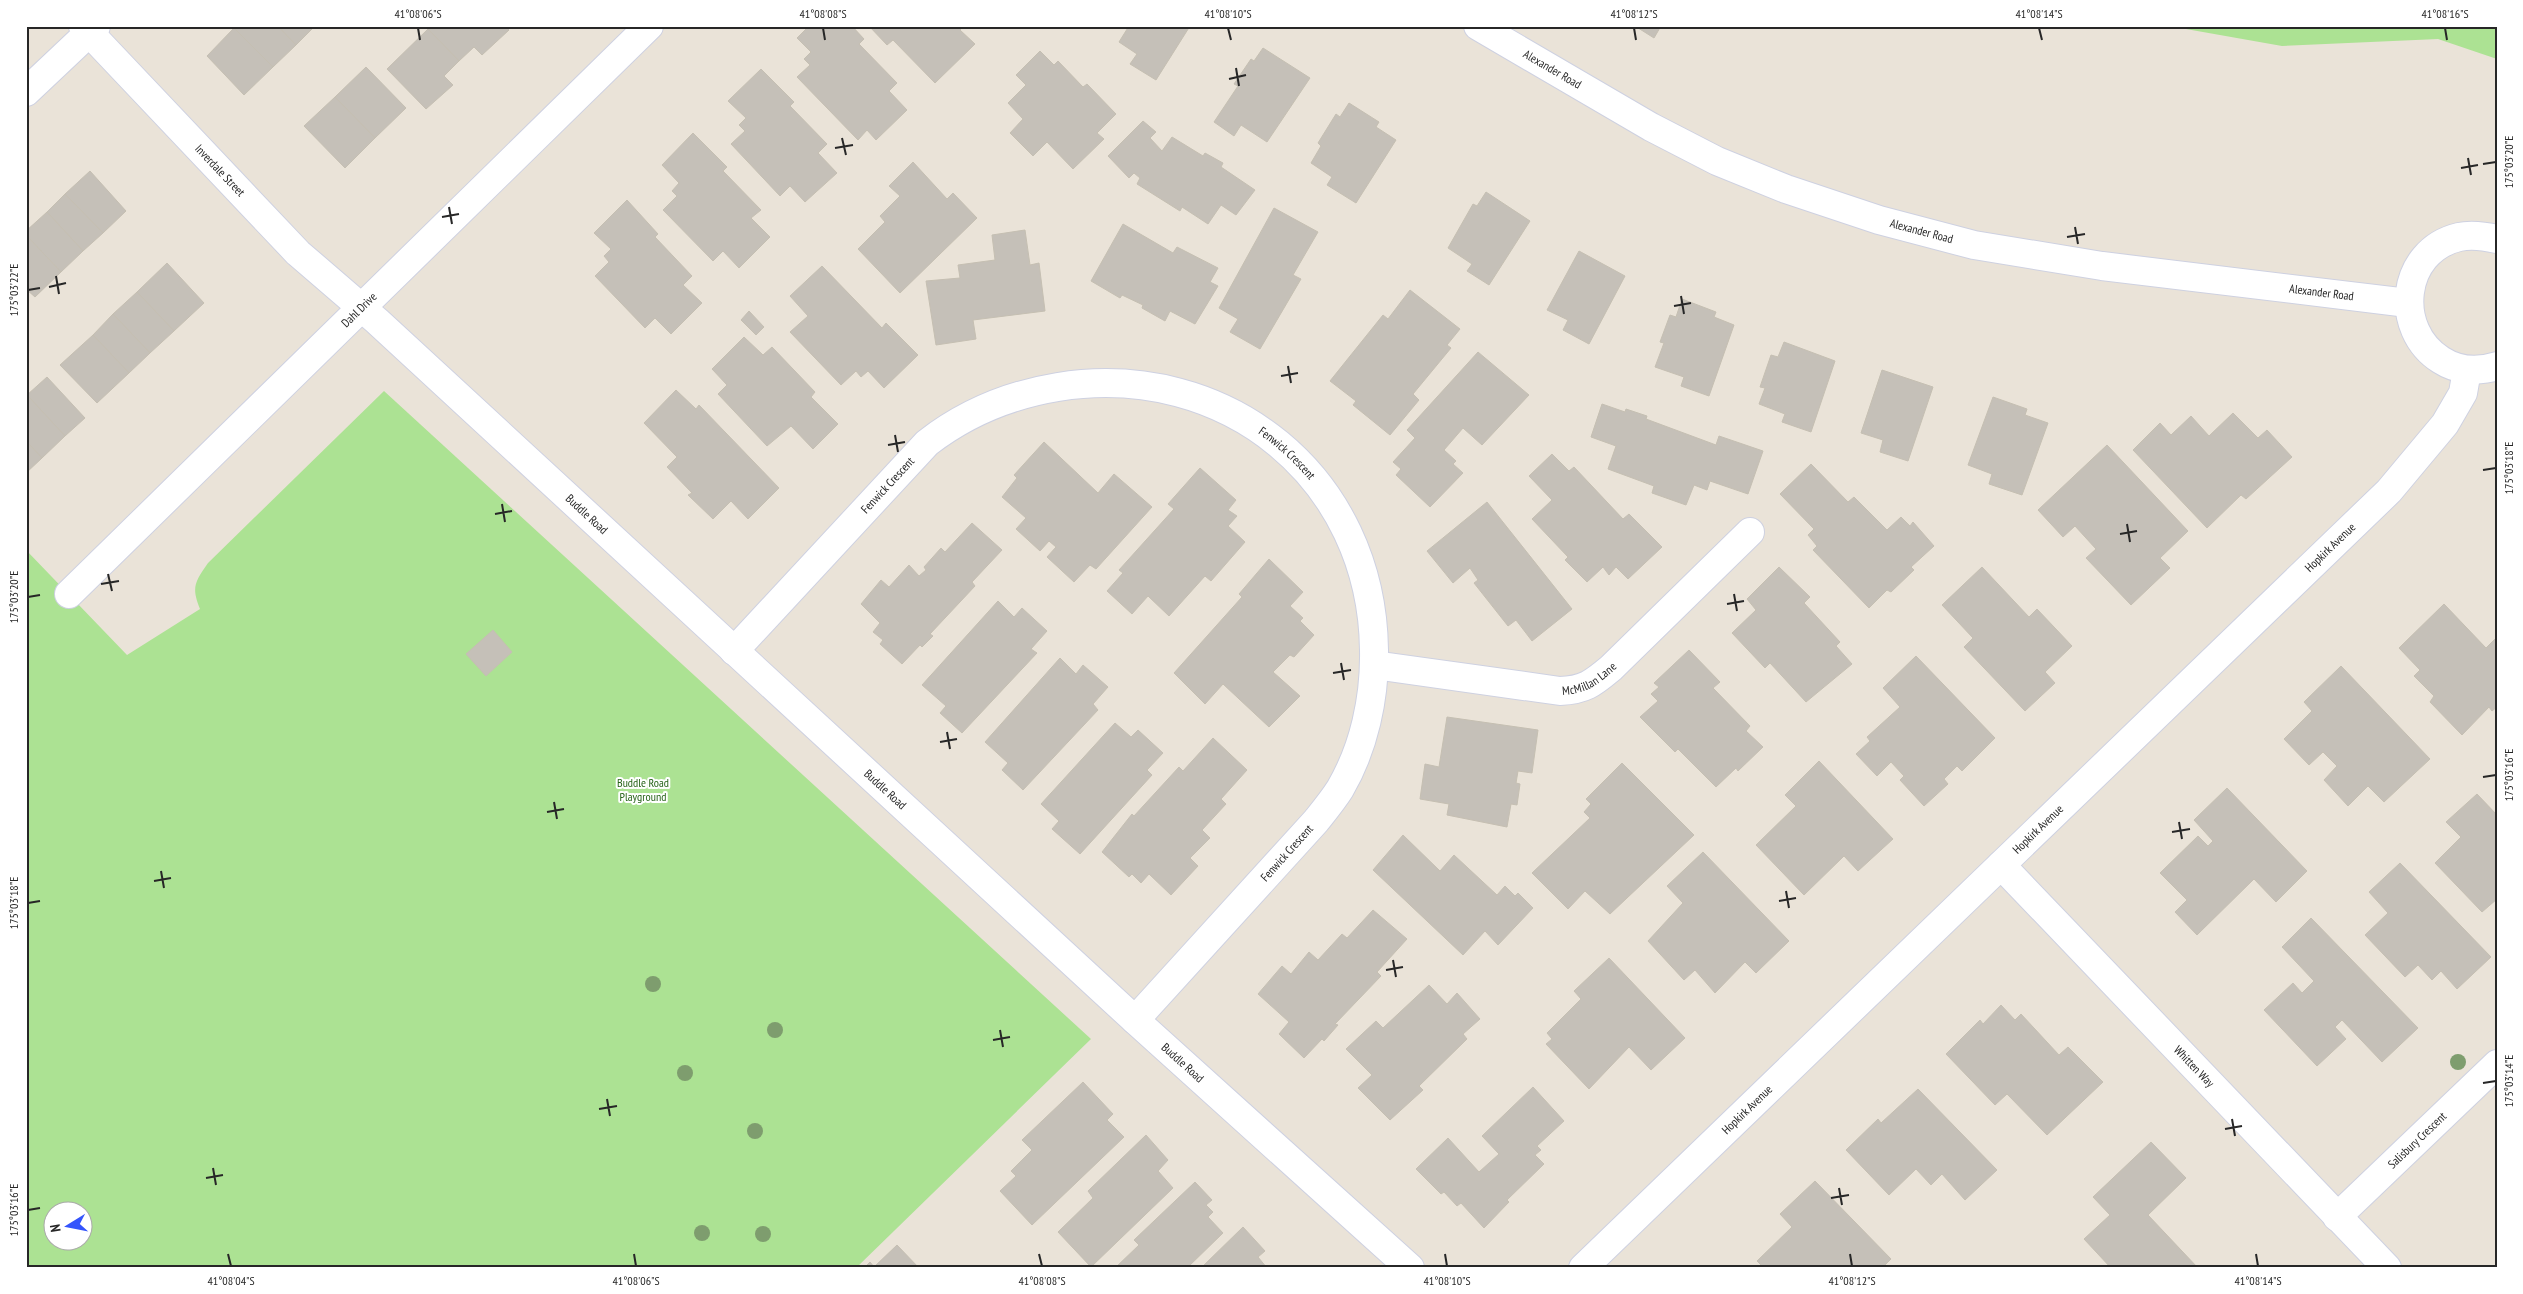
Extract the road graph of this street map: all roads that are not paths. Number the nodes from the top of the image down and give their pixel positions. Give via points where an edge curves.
1 (649, 26) edge
2 (1478, 26) edge
3 (90, 28) edge
4 (26, 92) edge
5 (2497, 239) edge
6 (2408, 303) junction
7 (362, 308) junction
8 (2497, 366) edge
9 (2467, 370) junction
10 (1750, 532) dead end
11 (69, 594) dead end
12 (734, 651) junction
13 (1374, 665) junction
14 (2002, 865) junction
15 (1135, 1020) junction
16 (2497, 1064) edge
17 (2337, 1217) junction
18 (1410, 1268) edge
19 (1583, 1268) edge
20 (2387, 1268) edge

1 - 7 street, Dahl Drive
2 - 6 street, Alexander Road via 1651,127 1718,161 1786,189 1879,220 1974,245 2102,266
3 - 4 street
3 - 7 street, Inverdale Street via 298,253
5 - 6 street via 2479,235 2458,238 2438,247 2415,274
6 - 9 street via 2411,322 2419,339 2432,354
7 - 11 street, Dahl Drive
7 - 12 street, Buddle Road
8 - 9 street
9 - 14 street, Hopkirk Avenue via 2463,393 2445,424 2389,491
10 - 13 street, McMillan Lane via 1611,668 1594,683 1578,691
12 - 13 street, Fenwick Crescent via 908,462 950,425 1007,398 1079,384 1114,384 1158,388 1211,402 1282,445 1307,470 1329,496 1348,530 1363,568 1374,630
12 - 15 street, Buddle Road
13 - 15 street, Fenwick Crescent via 1365,727 1340,790 1316,821
14 - 17 street, Whitten Way
14 - 19 street, Hopkirk Avenue
15 - 18 street, Buddle Road
16 - 17 street, Salisbury Crescent
17 - 20 street, Whitten Way

